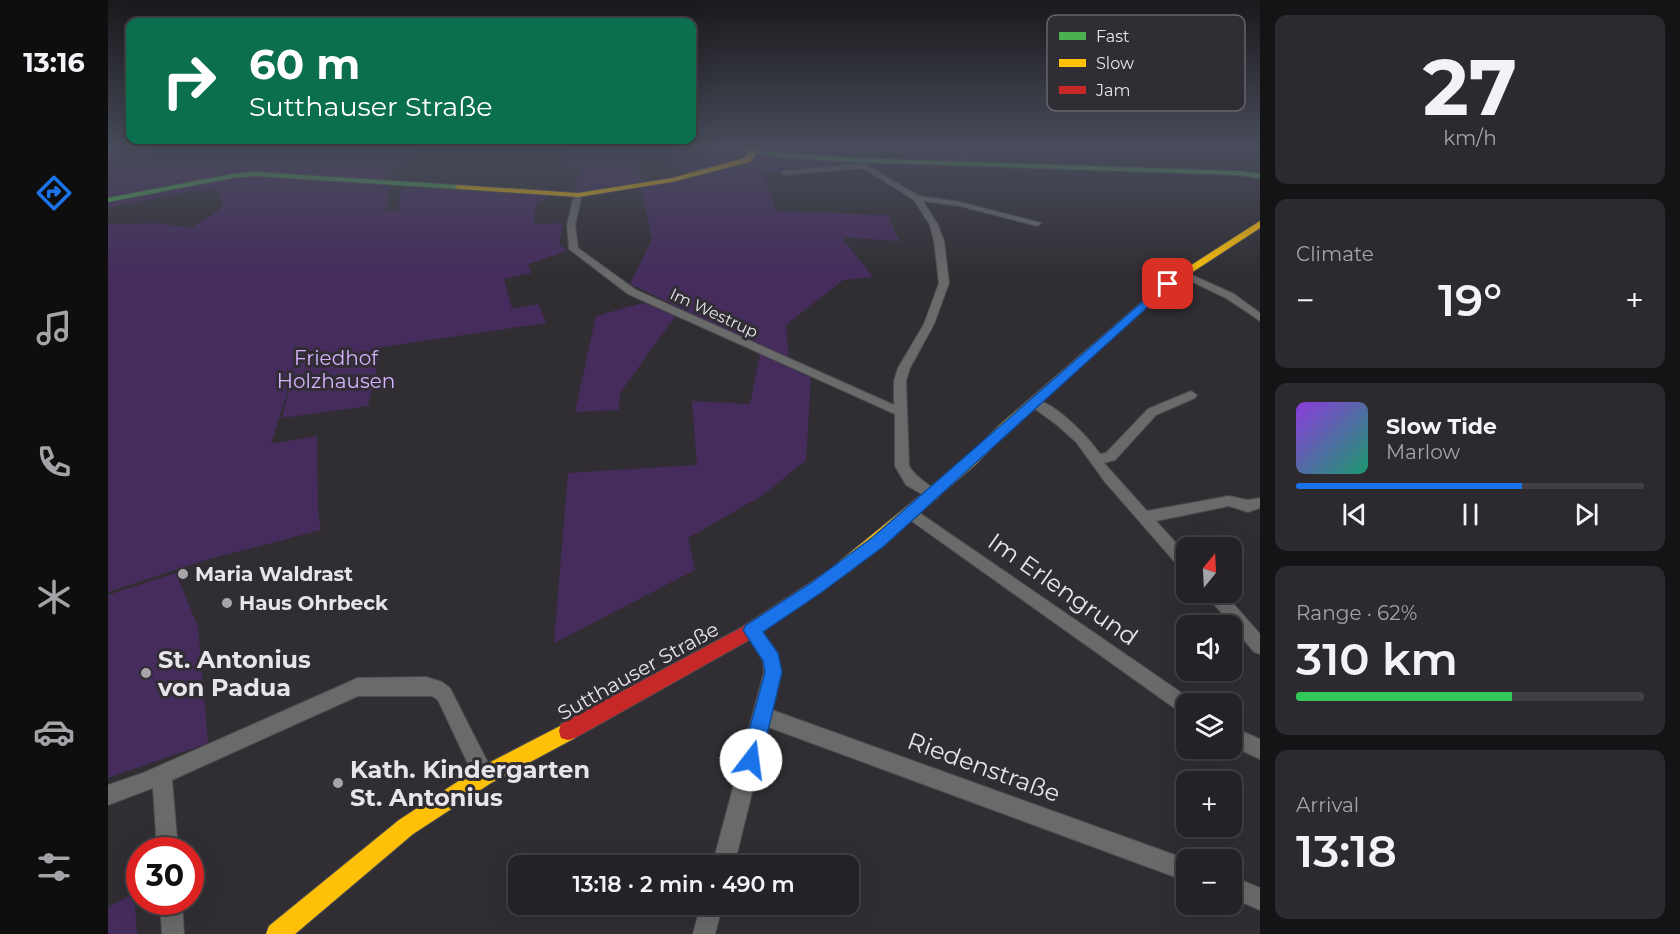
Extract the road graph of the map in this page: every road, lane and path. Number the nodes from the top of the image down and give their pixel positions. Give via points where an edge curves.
1 (152, 191) edge
2 (510, 191) edge
3 (606, 191) edge
4 (905, 191) edge
5 (578, 195) junction
6 (917, 198) junction
7 (108, 200) edge
8 (1037, 223) dead end
9 (1260, 224) edge
10 (1184, 274) junction
11 (1260, 318) edge
12 (1191, 395) dead end
13 (1033, 403) junction
14 (902, 411) junction
15 (1096, 459) junction
16 (932, 495) junction
17 (1260, 503) edge
18 (911, 513) junction
19 (1145, 517) junction
20 (1176, 553) edge
21 (1222, 603) edge
22 (752, 630) junction
23 (1260, 646) edge
24 (1176, 699) edge
25 (762, 716) junction
26 (1242, 741) edge
27 (1260, 749) edge
28 (162, 774) junction
29 (484, 776) junction
30 (108, 795) edge
31 (167, 837) edge
32 (726, 855) edge
33 (1176, 866) edge
34 (1242, 891) edge
35 (1260, 899) edge
36 (172, 915) edge
37 (709, 915) edge
38 (173, 934) edge
39 (277, 934) edge
40 (704, 934) edge

1 - 7 street
2 - 5 street
3 - 5 street
4 - 6 street
5 - 14 street, Im Westrup via 571,225 574,249 620,284 743,343
6 - 8 street
6 - 14 street via 934,225 944,283 929,324 904,368 900,381
9 - 10 street, Sutthauser Straße
10 - 11 street via 1230,296
10 - 13 street, Sutthauser Straße via 1116,328
12 - 15 street via 1152,412 1110,457
13 - 15 street via 1061,422
13 - 16 street, Sutthauser Straße
14 - 16 street via 904,473
15 - 19 street
16 - 18 street, Sutthauser Straße
17 - 19 street via 1248,506 1229,501
18 - 22 street, Sutthauser Straße via 829,578
18 - 24 street, Im Erlengrund
19 - 20 street
21 - 23 street
22 - 25 street via 771,658 773,672
22 - 29 street, Sutthauser Straße
25 - 32 street
25 - 33 street, Riedenstraße
26 - 27 street
28 - 29 street via 357,687 405,685 436,688 444,694
28 - 30 street
28 - 31 street
29 - 39 street, Sutthauser Straße via 405,827
34 - 35 street
36 - 38 street
37 - 40 street

